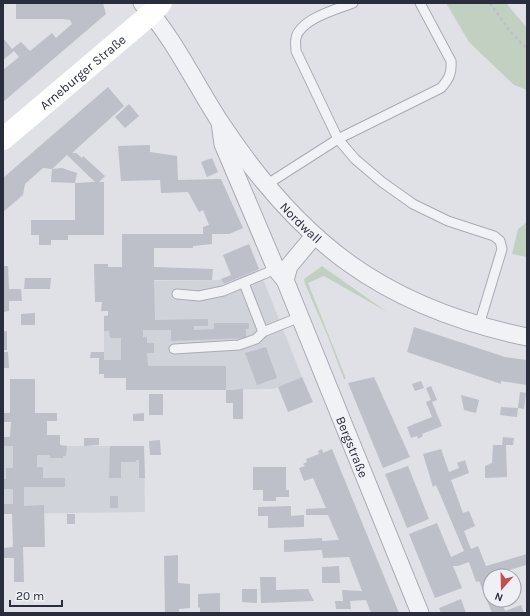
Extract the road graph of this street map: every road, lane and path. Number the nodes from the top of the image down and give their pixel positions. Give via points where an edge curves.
1 (353, 3) edge
2 (420, 3) edge
3 (490, 3) edge
4 (152, 6) edge
5 (527, 49) edge
6 (220, 122) junction
7 (3, 139) edge
8 (338, 139) junction
9 (266, 185) junction
10 (314, 236) junction
11 (281, 275) junction
12 (244, 283) junction
13 (177, 294) dead end
14 (300, 317) junction
15 (479, 325) junction
16 (263, 332) junction
17 (527, 337) edge
18 (174, 349) dead end
19 (420, 613) edge

1 - 8 lane via 313,19 300,30 296,38 296,51
2 - 8 lane via 451,61 448,80 442,88
3 - 5 path via 509,30
4 - 6 street, Nordwall
4 - 7 main road, Arneburger Straße
6 - 9 street, Nordwall
6 - 11 street, Bergstraße via 223,144
8 - 9 lane
8 - 15 lane via 355,159 413,204 448,220 494,236 500,241 502,249
9 - 10 street, Nordwall
10 - 11 street
10 - 15 street, Nordwall via 381,285 423,306
11 - 12 lane
11 - 14 street, Bergstraße
12 - 13 lane via 200,296
12 - 16 lane
14 - 16 lane
14 - 19 street, Bergstraße
15 - 17 street, Nordwall
16 - 18 lane via 256,339 239,345

